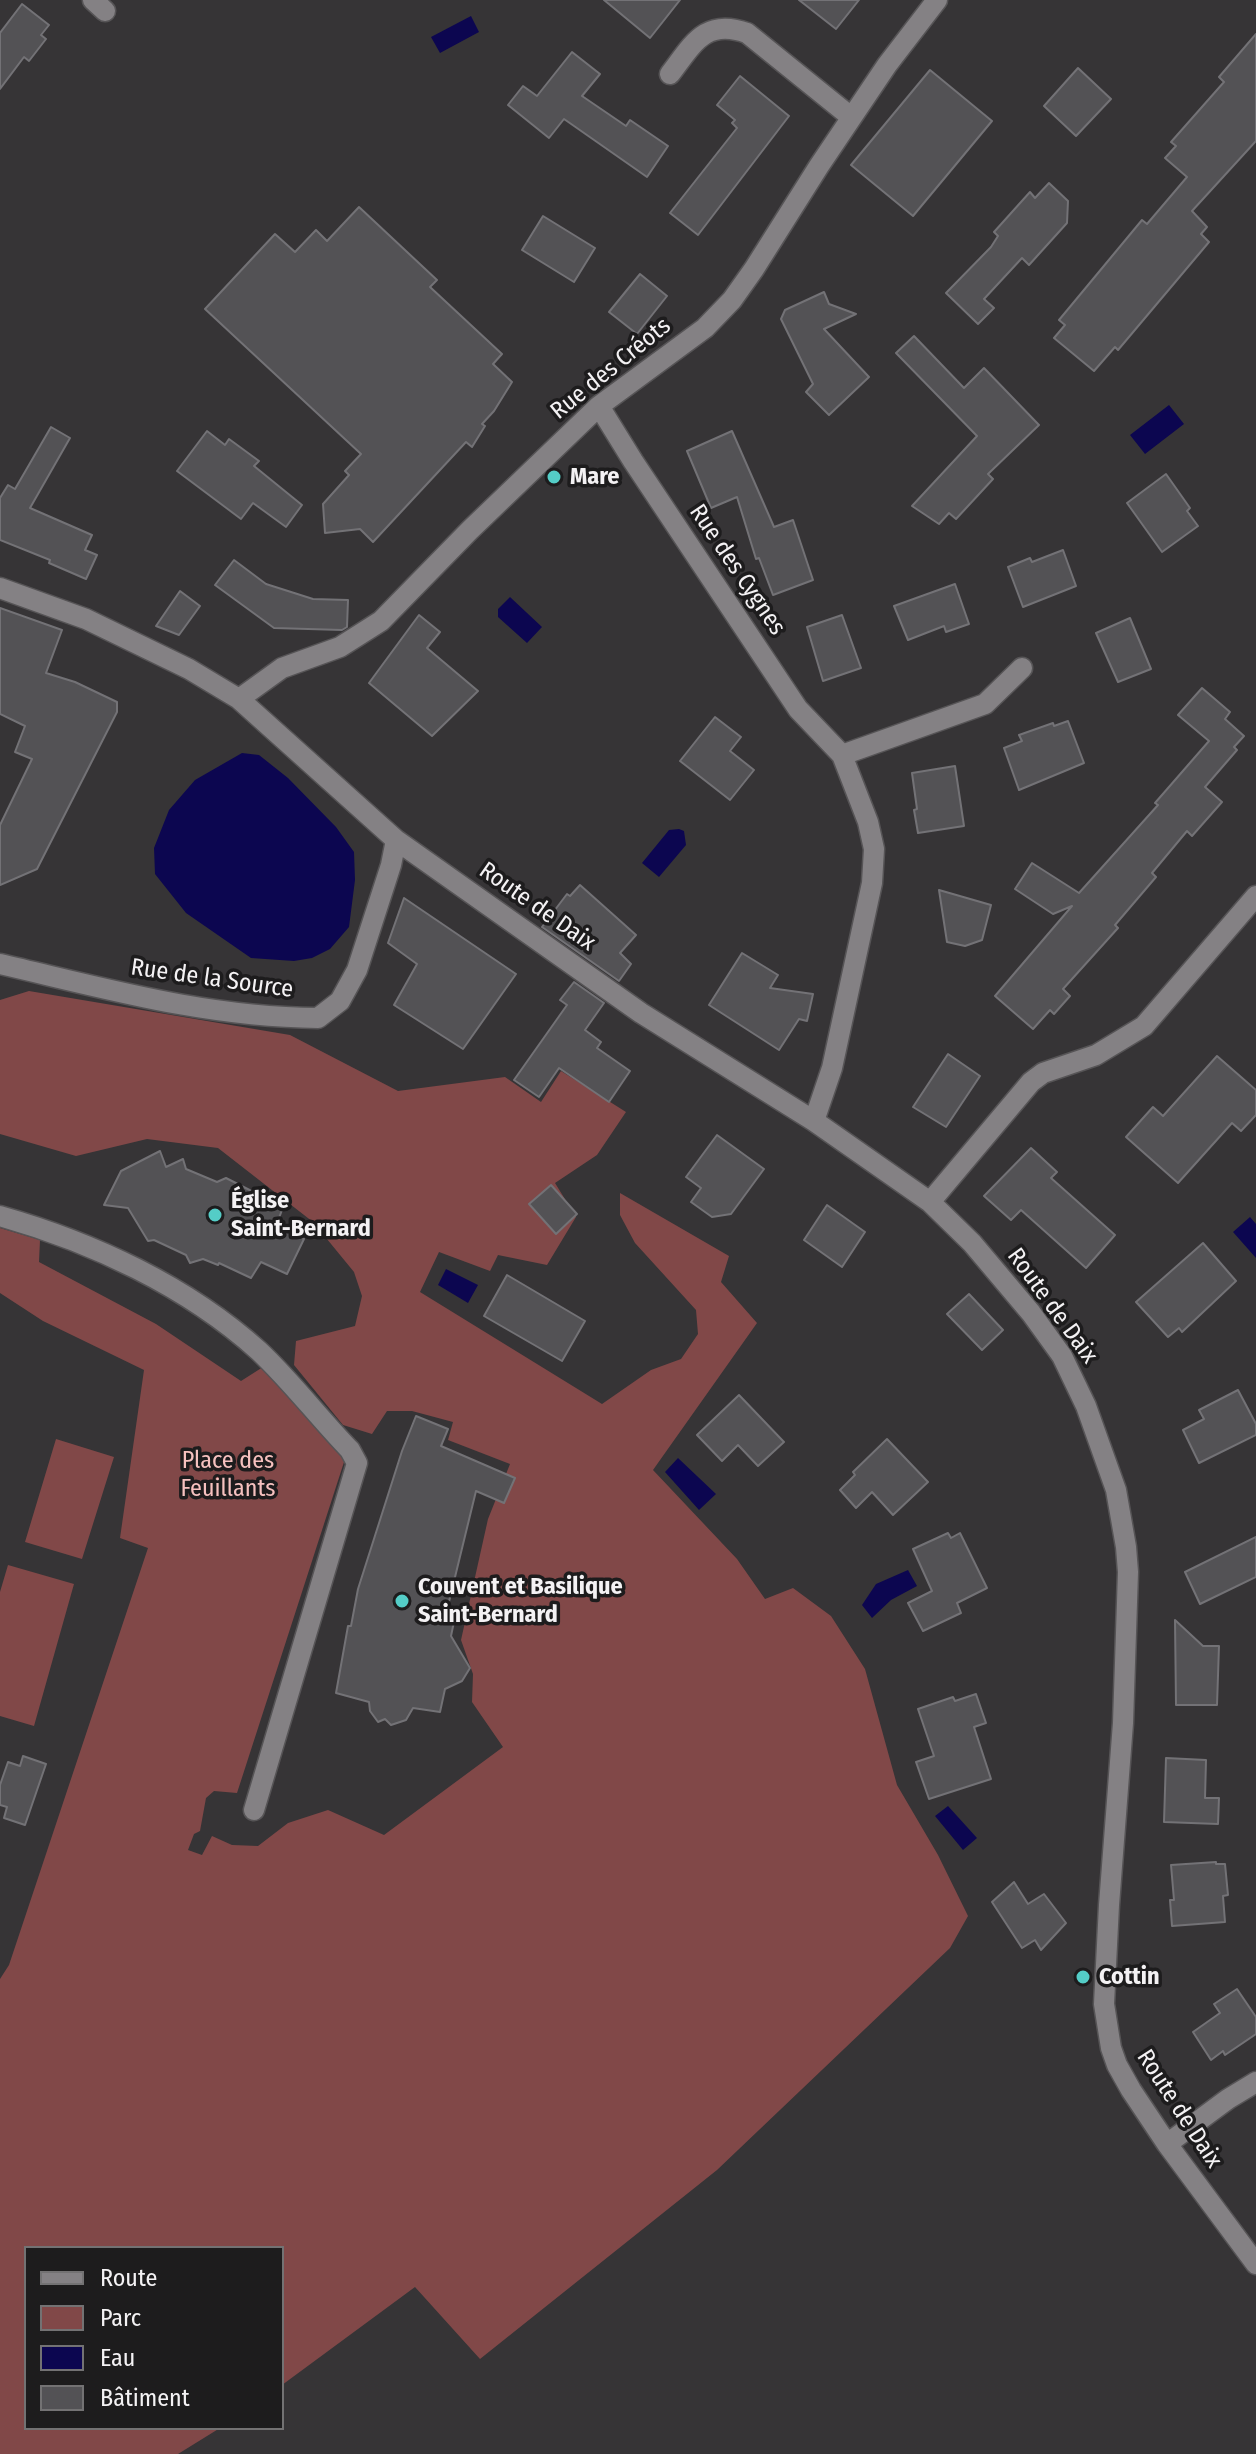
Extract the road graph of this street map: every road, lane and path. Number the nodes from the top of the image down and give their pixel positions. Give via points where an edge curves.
1 (937, 0) edge
2 (670, 74) dead end
3 (851, 117) junction
4 (599, 406) junction
5 (0, 588) edge
6 (1022, 668) dead end
7 (239, 699) junction
8 (842, 755) junction
9 (396, 840) junction
10 (1256, 896) edge
11 (0, 964) edge
12 (814, 1121) junction
13 (930, 1202) junction
14 (0, 1216) edge
15 (254, 1810) dead end
16 (1256, 2082) edge
17 (1167, 2144) junction
18 (1256, 2264) edge

1 - 3 street, Rue des Créots
2 - 3 street via 697,39 720,27 734,28
3 - 4 street, Rue des Créots via 732,300 705,328
4 - 7 street, Rue des Créots via 381,621 340,647 282,668
4 - 8 street, Rue des Cygnes via 798,709
5 - 7 street, Route de Daix via 86,619
6 - 8 street via 985,704
7 - 9 street, Route de Daix
8 - 12 street, Rue des Cygnes via 868,822 874,867 832,1068
9 - 11 street, Rue de la Source via 357,970 340,1001 318,1018 155,1002
9 - 12 street, Route de Daix via 641,1013
10 - 13 street via 1144,1026 1096,1055 1031,1082
12 - 13 street, Route de Daix
13 - 17 street, Route de Daix via 997,1270 1062,1356 1097,1431 1116,1490 1128,1584 1104,2004 1117,2065
14 - 15 street via 121,1262 197,1303 259,1351 357,1463
16 - 17 street
17 - 18 street, Route de Daix

